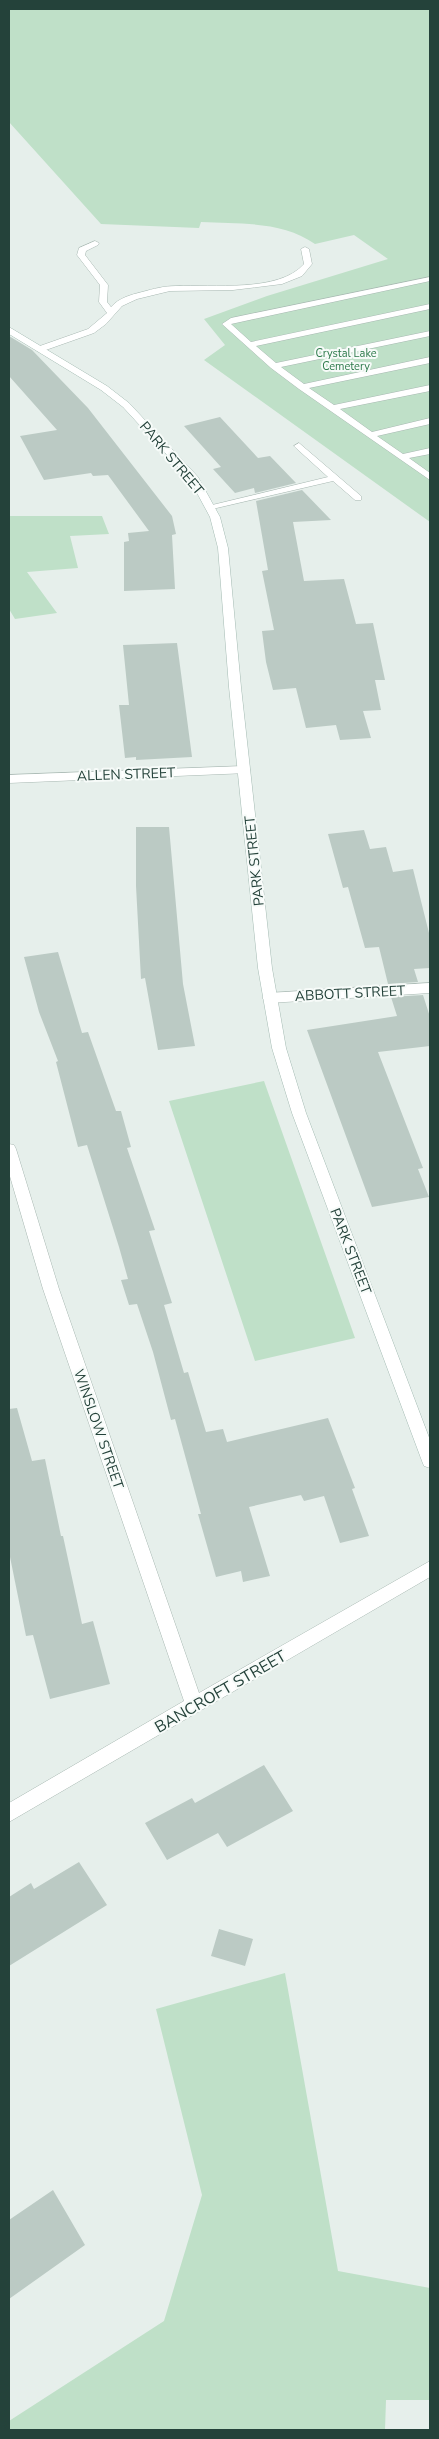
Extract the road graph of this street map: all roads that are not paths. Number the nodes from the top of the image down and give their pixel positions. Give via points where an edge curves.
1 (95, 243) dead end
2 (305, 250) dead end
3 (430, 279) edge
4 (104, 291) junction
5 (142, 295) junction
6 (430, 306) edge
7 (110, 311) junction
8 (9, 330) edge
9 (430, 333) edge
10 (249, 345) junction
11 (40, 349) junction
12 (430, 360) edge
13 (274, 366) junction
14 (302, 387) junction
15 (430, 388) edge
16 (332, 408) junction
17 (430, 421) edge
18 (369, 434) junction
19 (300, 446) dead end
20 (430, 451) edge
21 (402, 457) junction
22 (430, 477) edge
23 (335, 478) junction
24 (358, 498) dead end
25 (211, 508) junction
26 (244, 770) junction
27 (9, 779) edge
28 (430, 988) edge
29 (269, 998) junction
30 (9, 1149) edge
31 (430, 1462) edge
32 (430, 1568) edge
33 (194, 1706) junction
34 (9, 1813) edge

1 - 4 lane via 82,250 81,255 104,285
2 - 5 lane via 310,257 309,266 303,274 290,280 247,286 164,289
3 - 10 lane via 227,322 226,325
4 - 5 lane
4 - 7 lane via 103,302
5 - 7 lane via 119,303
6 - 10 lane
7 - 11 lane via 106,321 95,329
8 - 11 street, PARK STREET
9 - 13 lane
10 - 13 lane
11 - 25 street, PARK STREET via 126,405 194,479
12 - 14 lane
13 - 14 lane
14 - 16 lane
15 - 16 lane
16 - 18 lane
17 - 18 lane
18 - 21 lane
19 - 23 lane
20 - 21 lane
21 - 22 lane
23 - 24 lane
23 - 25 lane
25 - 26 street, PARK STREET via 223,548
26 - 27 street, ALLEN STREET
26 - 29 street, PARK STREET
28 - 29 street, ABBOTT STREET
29 - 31 street, PARK STREET via 279,1048 299,1113
30 - 33 street, WINSLOW STREET via 51,1289
32 - 33 street, BANCROFT STREET
33 - 34 street, BANCROFT STREET

